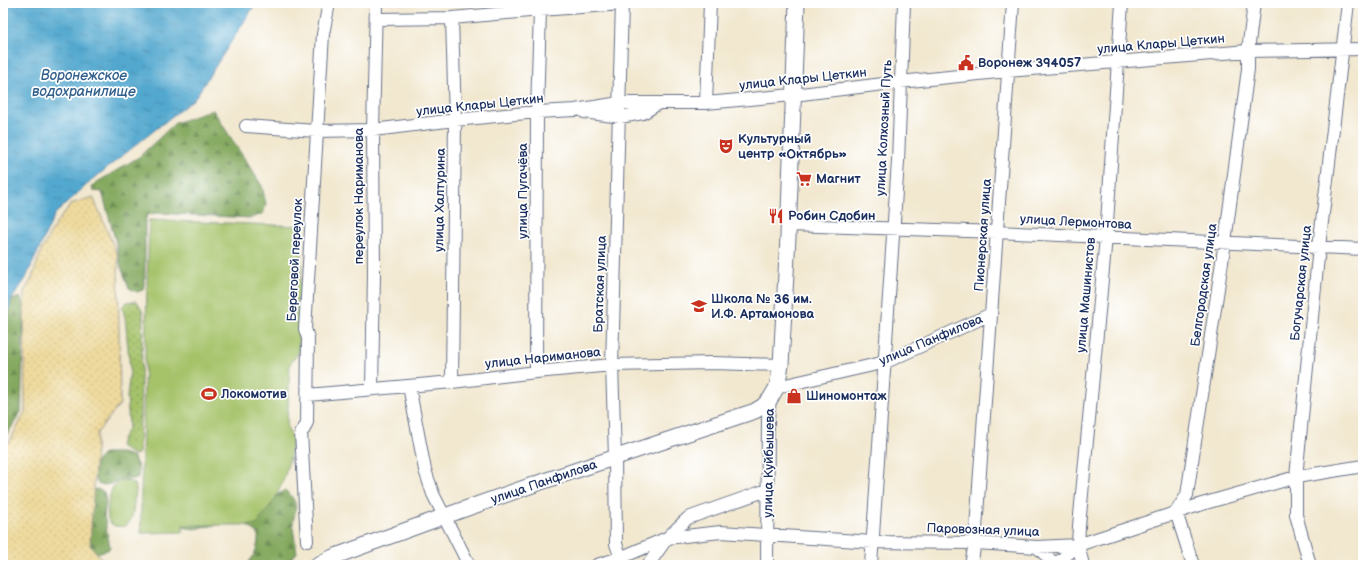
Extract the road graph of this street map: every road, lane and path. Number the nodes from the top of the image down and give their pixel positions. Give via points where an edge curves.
1 (329, 3) edge
2 (376, 3) edge
3 (710, 3) edge
4 (797, 3) edge
5 (904, 3) edge
6 (1013, 3) edge
7 (1122, 3) edge
8 (1254, 3) edge
9 (1348, 3) edge
10 (622, 4) edge
11 (540, 10) junction
12 (452, 18) junction
13 (376, 19) junction
14 (1342, 49) junction
15 (1363, 49) edge
16 (1248, 51) junction
17 (1118, 62) junction
18 (1008, 71) junction
19 (900, 82) junction
20 (793, 95) junction
21 (620, 103) junction
22 (659, 103) junction
23 (706, 103) junction
24 (575, 110) junction
25 (537, 112) junction
26 (620, 116) junction
27 (455, 120) junction
28 (246, 126) dead end
29 (373, 130) junction
30 (316, 131) junction
31 (788, 225) junction
32 (893, 229) junction
33 (997, 232) junction
34 (1106, 237) junction
35 (1224, 242) junction
36 (1318, 247) junction
37 (1363, 250) edge
38 (991, 314) junction
39 (886, 362) junction
40 (612, 365) junction
41 (781, 365) junction
42 (536, 372) junction
43 (452, 382) junction
44 (409, 386) junction
45 (372, 389) junction
46 (774, 393) junction
47 (308, 395) junction
48 (761, 415) junction
49 (615, 457) junction
50 (1363, 466) edge
51 (1296, 477) junction
52 (767, 490) junction
53 (1187, 495) junction
54 (1202, 504) junction
55 (1176, 512) junction
56 (445, 516) junction
57 (768, 534) junction
58 (667, 538) junction
59 (307, 541) dead end
60 (873, 542) junction
61 (975, 543) junction
62 (616, 544) junction
63 (1078, 545) junction
64 (1037, 547) junction
65 (622, 561) edge
66 (317, 565) edge
67 (469, 565) edge
68 (598, 565) edge
69 (648, 565) edge
70 (766, 565) edge
71 (871, 565) edge
72 (971, 565) edge
73 (1056, 565) edge
74 (1083, 565) edge
75 (1193, 565) edge
76 (1310, 565) edge

1 - 30 street, Береговой переулок via 323,34
2 - 13 street, переулок Нариманова
3 - 23 street
4 - 20 main road
5 - 19 street, улица Колхозный Путь
6 - 18 street, Пионерская улица
7 - 17 street, улица Машинистов
8 - 16 street, Белгородская улица
9 - 14 street, Богучарская улица
10 - 11 street
10 - 21 street, Братская улица
11 - 12 street
11 - 25 street, улица Пугачёва
12 - 13 street
12 - 27 street, улица Халтурина
13 - 29 street, переулок Нариманова
14 - 15 street, улица Клары Цеткин
14 - 16 street, улица Клары Цеткин
14 - 36 street, Богучарская улица
16 - 17 street, улица Клары Цеткин
16 - 35 street, Белгородская улица via 1248,69
17 - 18 street, улица Клары Цеткин
17 - 34 street, улица Машинистов
18 - 19 street, улица Клары Цеткин
18 - 33 street, Пионерская улица
19 - 20 street, улица Клары Цеткин
19 - 32 street, улица Колхозный Путь via 900,137
20 - 23 street, улица Клары Цеткин
20 - 31 main road
21 - 22 street, улица Клары Цеткин
21 - 24 street, улица Клары Цеткин
21 - 26 street, Братская улица
22 - 23 street, улица Клары Цеткин
22 - 26 street via 643,112
24 - 25 street, улица Клары Цеткин
24 - 26 street
25 - 27 street, улица Клары Цеткин
25 - 42 street, улица Пугачёва
26 - 40 street, Братская улица
27 - 29 street, улица Клары Цеткин
27 - 43 street, улица Халтурина
28 - 30 street, улица Клары Цеткин
29 - 30 street, улица Клары Цеткин
29 - 45 street, переулок Нариманова
30 - 47 street, Береговой переулок via 305,329 308,338
31 - 32 street, улица Лермонтова
31 - 41 main road
32 - 33 street, улица Лермонтова
32 - 39 street, улица Колхозный Путь
33 - 34 street, улица Лермонтова
33 - 38 street, Пионерская улица
34 - 35 street, улица Лермонтова
34 - 63 street, улица Машинистов
35 - 36 street, улица Лермонтова
35 - 53 street, Белгородская улица
36 - 37 street, улица Лермонтова
36 - 51 street, Богучарская улица
38 - 39 street, улица Панфилова
38 - 61 street, Пионерская улица
39 - 46 street, улица Панфилова
39 - 60 street, улица Колхозный Путь
40 - 41 street, улица Нариманова
40 - 42 street, улица Нариманова
40 - 49 street, Братская улица
41 - 46 main road
42 - 43 street, улица Нариманова
43 - 44 street, улица Нариманова
44 - 45 street, улица Нариманова
44 - 56 street via 425,470 433,494
45 - 47 street, улица Нариманова
46 - 48 main road, улица Панфилова via 763,406
47 - 59 street, Береговой переулок via 307,422 301,432
48 - 49 main road, улица Панфилова
48 - 52 street, улица Куйбышева
49 - 56 main road, улица Панфилова
49 - 62 street, Братская улица
50 - 51 street, Паровозная улица
51 - 54 street, Паровозная улица
51 - 76 street, Богучарская улица via 1296,515
52 - 57 street, улица Куйбышева
52 - 58 street via 688,518
53 - 54 street
53 - 55 street, Белгородская улица
54 - 55 street, Паровозная улица
55 - 63 street, Паровозная улица
55 - 75 street
56 - 66 main road, улица Панфилова
56 - 67 street
57 - 58 street, Паровозная улица via 721,532
57 - 60 street, Паровозная улица
57 - 70 street, улица Куйбышева
58 - 65 street, Паровозная улица
58 - 69 street
60 - 61 street, Паровозная улица
60 - 71 street, улица Колхозный Путь
61 - 64 street, Паровозная улица
61 - 72 street, Пионерская улица
62 - 65 street, Братская улица
62 - 68 street
63 - 64 street, Паровозная улица
63 - 73 street
63 - 74 street, улица Машинистов
64 - 73 street
65 - 68 street, Паровозная улица

